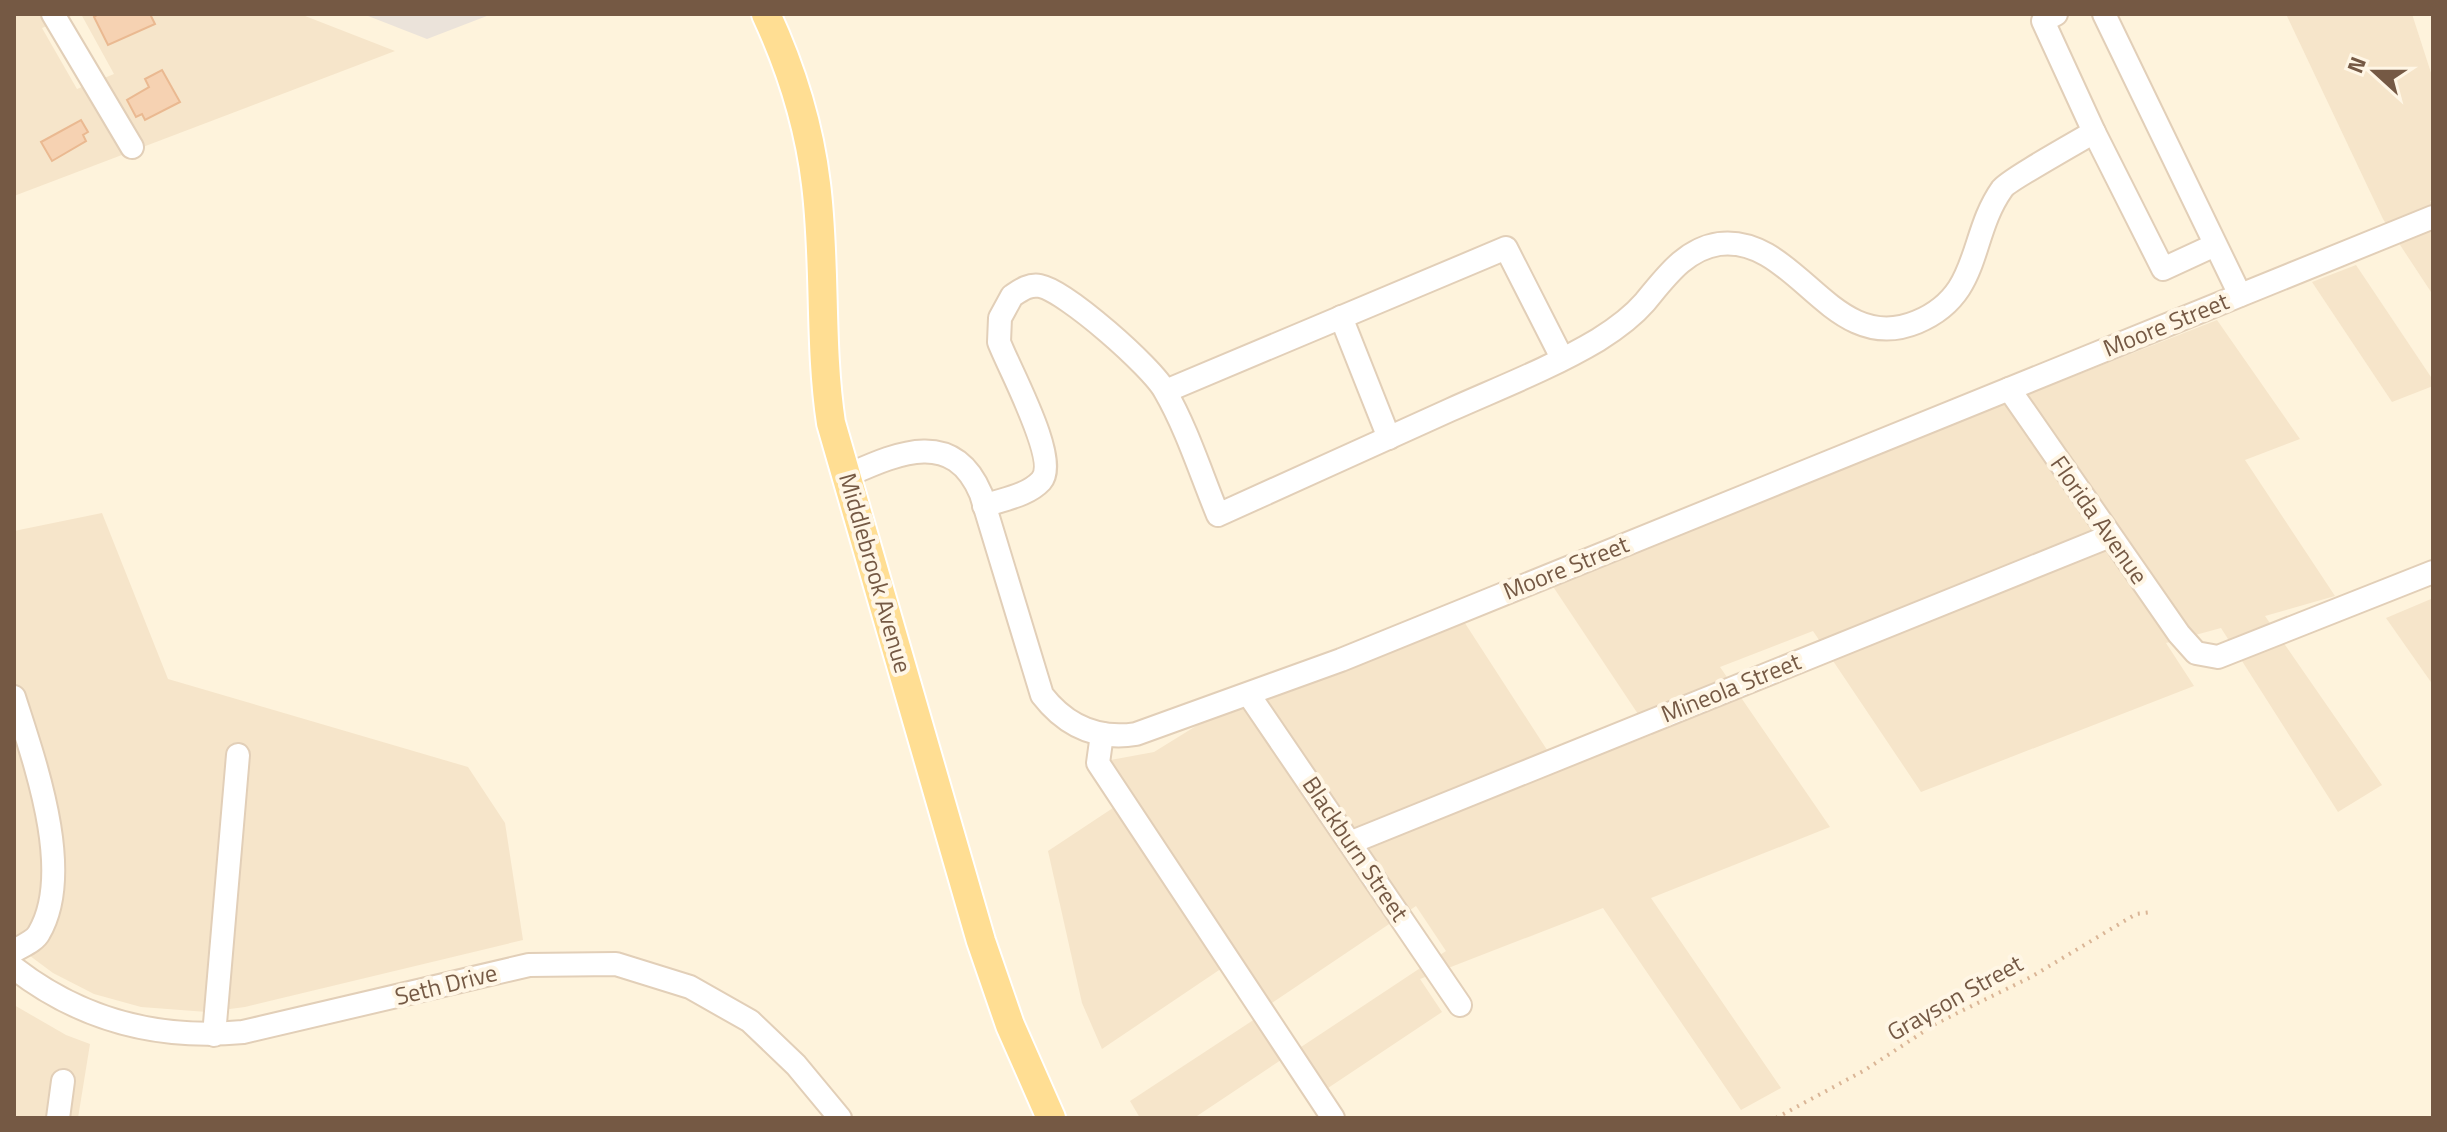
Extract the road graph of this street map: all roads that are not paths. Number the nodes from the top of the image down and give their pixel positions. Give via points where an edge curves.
1 (53, 14) edge
2 (766, 14) edge
3 (2056, 14) edge
4 (2104, 14) edge
5 (2094, 132) junction
6 (132, 147) dead end
7 (2433, 217) edge
8 (2215, 245) junction
9 (2240, 295) junction
10 (1341, 317) junction
11 (1562, 358) junction
12 (2009, 389) junction
13 (1166, 391) junction
14 (1389, 438) junction
15 (848, 475) junction
16 (984, 506) junction
17 (2110, 536) junction
18 (2433, 572) edge
19 (1249, 695) junction
20 (14, 697) edge
21 (1102, 734) junction
22 (238, 755) dead end
23 (1352, 842) junction
24 (14, 951) edge
25 (14, 968) edge
26 (1460, 1005) dead end
27 (214, 1035) junction
28 (63, 1081) dead end
29 (58, 1118) edge
30 (840, 1118) edge
31 (1051, 1118) edge
32 (1333, 1118) edge

1 - 6 street
2 - 15 main road, Middlebrook Avenue via 810,145 819,217 826,388
3 - 5 street via 2043,21
4 - 8 street
5 - 8 street via 2163,269
5 - 11 street via 2004,185 1958,292 1941,309 1913,323 1882,326 1850,319 1778,260 1747,247 1718,244 1676,266 1627,319
7 - 9 street, Moore Street
8 - 9 street
9 - 12 street, Moore Street
10 - 11 street via 1506,248
10 - 13 street
10 - 14 street
11 - 14 street
12 - 17 street, Florida Avenue
12 - 19 street, Moore Street
13 - 14 street via 1218,515
13 - 16 street via 1063,296 1043,287 1012,296 1000,318 999,342 1048,468 1026,492
15 - 16 street, Moore Street via 901,452 934,453 969,475
15 - 31 main road, Middlebrook Avenue via 981,941
16 - 21 street, Moore Street via 1037,687 1071,723
17 - 18 street, Florida Avenue via 2191,649 2218,657
17 - 23 street, Mineola Street
19 - 21 street, Moore Street via 1136,734
19 - 23 street, Blackburn Street
20 - 24 street via 35,762 54,862 51,898 38,936
21 - 32 street via 1098,763
22 - 27 street
23 - 26 street, Blackburn Street
25 - 27 street, Seth Drive via 50,994 116,1022 168,1033
27 - 30 street, Seth Drive via 529,965 616,964 690,987 750,1021
28 - 29 street

